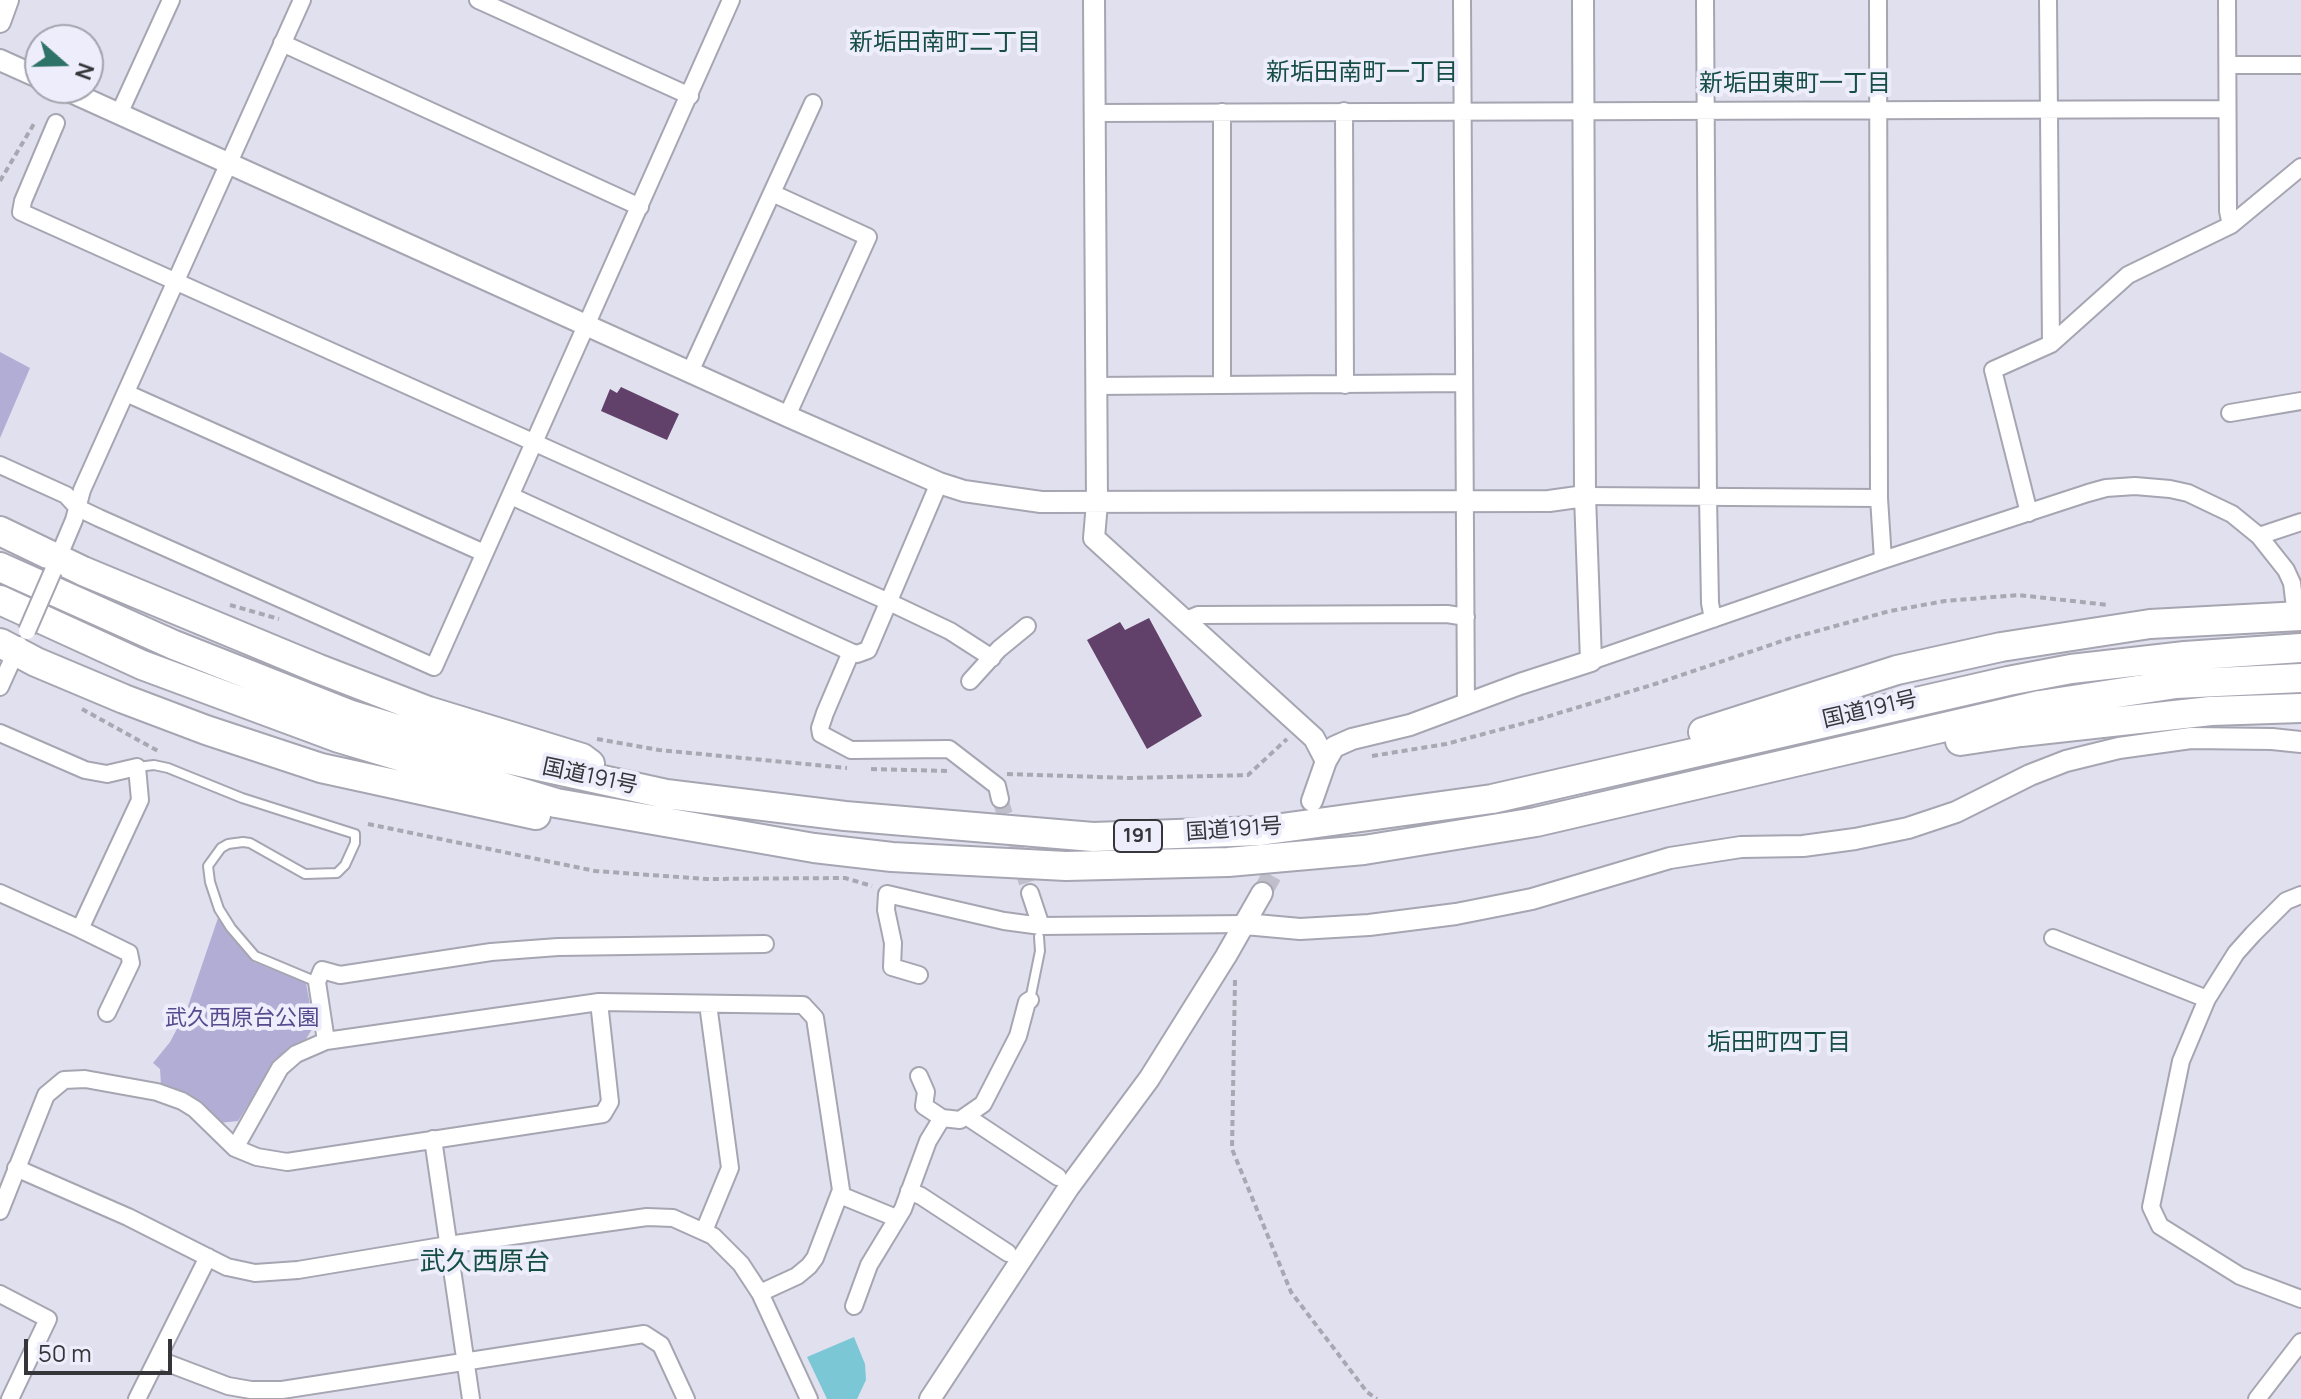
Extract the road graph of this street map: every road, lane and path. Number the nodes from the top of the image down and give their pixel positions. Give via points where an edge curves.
1 (8, 0) edge
2 (171, 0) edge
3 (302, 0) edge
4 (478, 0) edge
5 (731, 0) edge
6 (1094, 0) edge
7 (1462, 0) edge
8 (1583, 0) edge
9 (1705, 0) edge
10 (1878, 0) edge
11 (2048, 0) edge
12 (2227, 0) edge
13 (0, 22) edge
14 (282, 43) junction
15 (0, 60) edge
16 (2228, 65) junction
17 (2301, 65) edge
18 (24, 71) edge
19 (690, 96) junction
20 (813, 103) dead end
21 (97, 104) edge
22 (2227, 109) junction
23 (1583, 110) junction
24 (1705, 110) junction
25 (1878, 110) junction
26 (1344, 111) junction
27 (1464, 111) junction
28 (2048, 111) junction
29 (1222, 112) junction
30 (41, 113) dead end
31 (1095, 113) junction
32 (119, 114) junction
33 (56, 123) dead end
34 (228, 163) junction
35 (2301, 167) edge
36 (0, 181) edge
37 (772, 193) junction
38 (640, 207) junction
39 (2231, 225) junction
40 (177, 282) junction
41 (586, 326) junction
42 (2051, 344) junction
43 (690, 372) junction
44 (1464, 383) junction
45 (1222, 385) junction
46 (1345, 385) junction
47 (1096, 386) junction
48 (126, 393) junction
49 (2301, 401) edge
50 (2230, 413) dead end
51 (787, 416) junction
52 (535, 443) junction
53 (0, 465) edge
54 (939, 483) junction
55 (511, 496) junction
56 (1585, 496) junction
57 (1708, 497) junction
58 (1879, 498) junction
59 (1465, 500) junction
60 (1097, 503) junction
61 (78, 508) junction
62 (2029, 513) junction
63 (2301, 522) edge
64 (0, 531) edge
65 (2259, 536) junction
66 (484, 553) junction
67 (1883, 560) junction
68 (56, 565) junction
69 (0, 567) edge
70 (2297, 583) edge
71 (0, 600) edge
72 (221, 602) dead end
73 (889, 602) junction
74 (2123, 607) dead end
75 (2298, 616) edge
76 (1466, 617) junction
77 (1713, 619) junction
78 (281, 620) dead end
79 (1184, 621) junction
80 (1027, 626) dead end
81 (14, 642) edge
82 (2301, 648) edge
83 (851, 652) junction
84 (992, 658) junction
85 (1591, 661) junction
86 (2301, 678) edge
87 (970, 681) dead end
88 (0, 687) edge
89 (73, 704) dead end
90 (1466, 706) junction
91 (2301, 708) edge
92 (0, 733) edge
93 (1290, 736) dead end
94 (597, 739) dead end
95 (2301, 742) edge
96 (160, 752) dead end
97 (1364, 755) dead end
98 (1326, 761) junction
99 (137, 767) junction
100 (976, 771) junction
101 (1737, 776) junction
102 (616, 783) junction
103 (1000, 799) tunnel mouth
104 (1492, 799) junction
105 (1312, 801) dead end
106 (368, 824) dead end
107 (814, 848) junction
108 (0, 893) edge
109 (1030, 893) tunnel mouth
110 (1262, 893) tunnel mouth
111 (2301, 895) edge
112 (876, 896) dead end
113 (1245, 924) junction
114 (80, 929) junction
115 (1040, 932) junction
116 (2053, 938) dead end
117 (765, 944) dead end
118 (1226, 956) junction
119 (919, 975) dead end
120 (317, 982) junction
121 (2207, 999) junction
122 (1030, 1000) joint
123 (599, 1002) junction
124 (708, 1004) junction
125 (107, 1013) dead end
126 (326, 1041) junction
127 (919, 1076) dead end
128 (966, 1116) junction
129 (942, 1118) junction
130 (433, 1139) junction
131 (235, 1148) junction
132 (16, 1168) junction
133 (1058, 1177) dead end
134 (915, 1194) junction
135 (840, 1195) junction
136 (0, 1211) edge
137 (896, 1218) junction
138 (704, 1231) junction
139 (448, 1245) junction
140 (1008, 1253) dead end
141 (208, 1257) junction
142 (760, 1293) junction
143 (0, 1294) edge
144 (2301, 1299) edge
145 (854, 1306) dead end
146 (2301, 1342) edge
147 (157, 1359) junction
148 (466, 1361) junction
149 (10, 1399) edge
150 (137, 1399) edge
151 (471, 1399) edge
152 (686, 1399) edge
153 (809, 1399) edge
154 (930, 1399) edge
155 (1377, 1399) edge
156 (2257, 1399) edge

1 - 13 street
2 - 32 street
3 - 14 street
4 - 19 street
5 - 19 street
6 - 31 street
7 - 27 street
8 - 23 street
9 - 24 street
10 - 25 street
11 - 28 street
12 - 16 street
14 - 34 street
14 - 38 street
15 - 18 street
16 - 17 street
16 - 22 street
19 - 38 street
20 - 37 street
21 - 32 street
22 - 28 street
22 - 39 street
23 - 24 street
23 - 27 street
23 - 56 street
24 - 25 street
24 - 57 street
25 - 28 street
25 - 58 street
26 - 27 street
26 - 29 street
26 - 46 street
27 - 44 street
28 - 42 street
29 - 31 street
29 - 45 street
30 - 36 path
31 - 47 street
32 - 34 street
33 - 40 street via 21,212
34 - 40 street
34 - 41 street
35 - 39 street
37 - 43 street
37 - 51 street via 868,237
38 - 41 street
39 - 42 street via 2128,275
40 - 48 street
40 - 52 street
41 - 43 street
41 - 52 street
42 - 62 street via 1993,370
43 - 51 street
44 - 46 street
44 - 59 street
45 - 46 street
45 - 47 street
47 - 60 street
48 - 61 street
48 - 66 street
49 - 50 street
51 - 54 street
52 - 55 street
52 - 73 street
53 - 61 street via 66,495
54 - 60 street via 987,497
54 - 73 street
55 - 66 street
55 - 83 street
56 - 57 street
56 - 59 street
56 - 85 street
57 - 58 street
57 - 77 street
58 - 67 street
59 - 60 street
59 - 76 street
60 - 79 street via 1094,538
61 - 66 street via 434,667
61 - 68 street
62 - 65 street via 2106,488 2159,488 2188,493 2218,507
62 - 67 street
63 - 65 street
64 - 68 highway
65 - 70 street
67 - 77 street
68 - 81 street, bridge
68 - 102 highway via 428,711 582,758
69 - 102 highway, 国道191号 / 191 via 174,645 351,715 466,750
70 - 75 street
71 - 107 highway, 国道191号 / 191 via 142,665 339,738 462,776 556,803
72 - 78 path
73 - 83 street via 868,650
73 - 84 street
74 - 97 path via 2018,595 1890,611 1536,720 1446,744
75 - 104 highway via 2150,624 1897,670
76 - 79 street via 1198,615
76 - 90 street
77 - 85 street
79 - 98 street via 1314,738
80 - 84 street
81 - 88 street
81 - 107 highway via 124,699 321,768 642,835
82 - 104 highway, 国道191号 / 191 via 2071,669
83 - 100 street via 821,734 851,750 949,749
84 - 87 street
85 - 90 street
86 - 101 highway, 国道191号 / 191 via 2176,684 2040,705
89 - 96 path
90 - 98 street via 1352,739 1334,747
91 - 101 highway via 2211,711 2021,732
92 - 99 street via 85,770 107,774
93 - 100 path via 1248,775 1047,777
94 - 100 path via 820,766
95 - 113 street via 2191,738 2119,748 2066,761 1956,812 1908,828 1824,843 1741,847 1670,858 1532,899 1456,914 1300,929
98 - 105 street
99 - 114 street via 140,800
99 - 120 lane via 168,768 355,834 337,873 305,874 243,842 221,848 208,866 219,909 255,956
100 - 103 street via 997,786
101 - 107 highway, 国道191号 / 191 via 1536,822 1364,850 1228,862 1066,866
102 - 104 highway, 国道191号 / 191 via 845,816 1093,837 1260,831
106 - 112 path via 595,871 706,879 845,878 876,887
108 - 114 street
109 - 115 street
110 - 113 street
111 - 121 street via 2286,901 2253,934
113 - 115 street
113 - 118 street
114 - 125 street via 129,953 131,963
115 - 119 street via 887,894 892,967
115 - 122 lane
116 - 121 street
117 - 120 street via 491,952 340,975 322,970
118 - 154 street via 1149,1079 1069,1187
118 - 155 path via 1235,976 1232,1149 1291,1292
120 - 126 street
121 - 144 street via 2181,1061 2151,1207 2160,1226 2240,1276
122 - 128 street via 983,1104
123 - 124 street
123 - 126 street
123 - 130 street via 610,1102 603,1114
124 - 135 street via 803,1005 815,1018
124 - 138 street via 730,1168
126 - 131 street via 280,1068
127 - 129 street via 926,1092 924,1106
128 - 129 street
128 - 133 street
129 - 134 street via 928,1141
130 - 131 street via 287,1162
130 - 139 street
131 - 132 street via 182,1101 76,1078 64,1080 46,1095
132 - 136 street
132 - 141 street
134 - 137 street
134 - 140 street
135 - 137 street
135 - 142 street via 809,1266
137 - 145 street via 869,1265
138 - 139 street via 662,1216
138 - 142 street via 741,1264
139 - 141 street via 282,1272 243,1271
139 - 148 street
141 - 147 street
142 - 153 street
143 - 149 street via 48,1319
146 - 156 street
147 - 148 street via 251,1390 282,1390
147 - 150 street
148 - 151 street
148 - 152 street via 644,1334 661,1345

